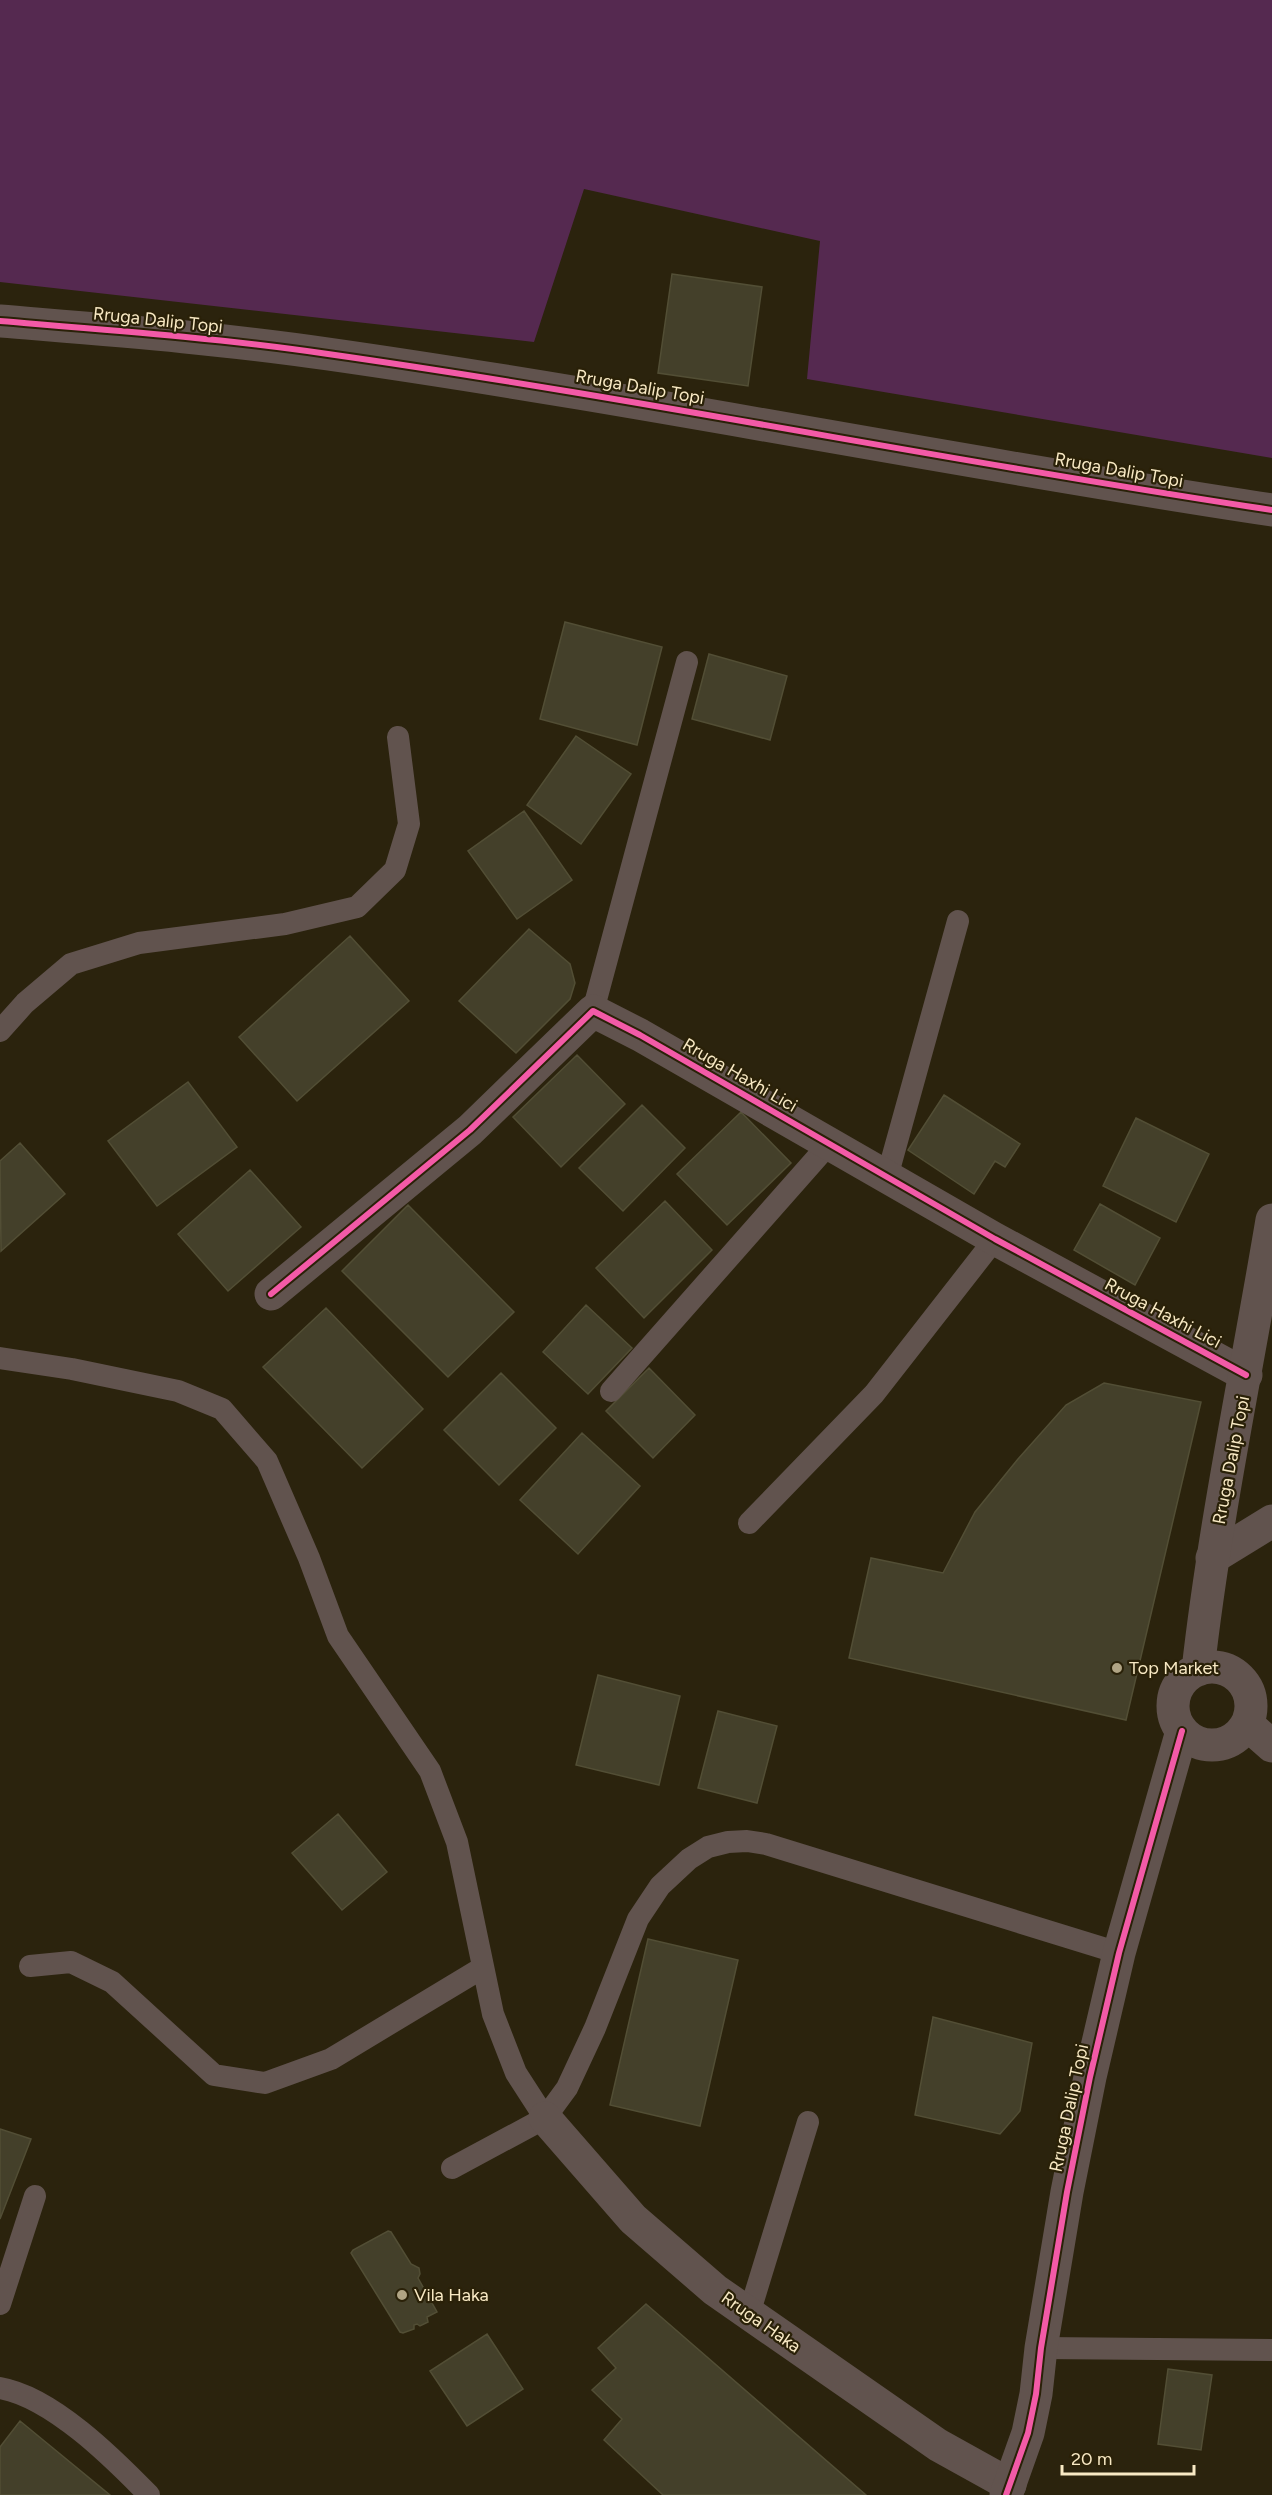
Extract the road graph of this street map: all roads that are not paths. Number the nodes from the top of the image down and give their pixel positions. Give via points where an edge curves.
1 (0, 321) edge
2 (1272, 510) edge
3 (687, 662) dead end
4 (398, 736) dead end
5 (958, 921) dead end
6 (593, 1011) junction
7 (0, 1031) edge
8 (829, 1144) junction
9 (887, 1177) junction
10 (1272, 1220) edge
11 (995, 1239) junction
12 (271, 1294) dead end
13 (0, 1358) edge
14 (1246, 1376) junction
15 (610, 1391) dead end
16 (1272, 1521) edge
17 (749, 1523) dead end
18 (1212, 1558) junction
19 (1198, 1670) junction
20 (1247, 1724) junction
21 (1182, 1731) junction
22 (1272, 1746) edge
23 (1119, 1953) junction
24 (30, 1966) dead end
25 (482, 1968) junction
26 (545, 2118) junction
27 (808, 2122) dead end
28 (452, 2168) dead end
29 (35, 2196) dead end
30 (0, 2304) edge
31 (749, 2314) junction
32 (1041, 2348) junction
33 (1272, 2350) edge
34 (0, 2388) edge
35 (1008, 2490) edge
36 (149, 2495) edge

1 - 2 street, Rruga Dalip Topi via 140,332 336,355 578,392
3 - 6 lane
4 - 7 lane via 409,824 395,870 357,907 285,924 139,943 71,964
5 - 9 lane
6 - 8 street, Rruga Haxhi Lici
6 - 12 street via 470,1130
8 - 9 street, Rruga Haxhi Lici
8 - 15 lane
9 - 11 street, Rruga Haxhi Lici
10 - 14 street, Rruga Dalip Topi
11 - 14 street, Rruga Haxhi Lici
11 - 17 lane via 874,1394
13 - 25 lane via 178,1391 222,1409 267,1461 338,1636 430,1771 457,1842
14 - 18 street, Rruga Dalip Topi
16 - 18 street, Rruga Dalip Topi
18 - 19 street, Rruga Dalip Topi
19 - 20 street via 1226,1670 1243,1683 1251,1702
19 - 21 street via 1187,1676 1175,1693 1174,1713
20 - 21 street via 1233,1740 1222,1744 1201,1743
20 - 22 street
21 - 23 street, Rruga Dalip Topi
23 - 26 lane via 766,1844 747,1841 708,1847 660,1886 638,1919 596,2028 567,2088
23 - 32 street, Rruga Dalip Topi via 1069,2180
24 - 25 lane via 71,1962 102,1977 214,2075 265,2083 331,2059
25 - 26 lane via 493,2014 516,2073
26 - 28 lane
26 - 31 street, Rruga Haka via 633,2219
27 - 31 lane
29 - 30 lane
31 - 35 street, Rruga Haka
32 - 33 lane
32 - 35 street, Rruga Dalip Topi via 1028,2433
34 - 36 lane via 44,2404 114,2459

